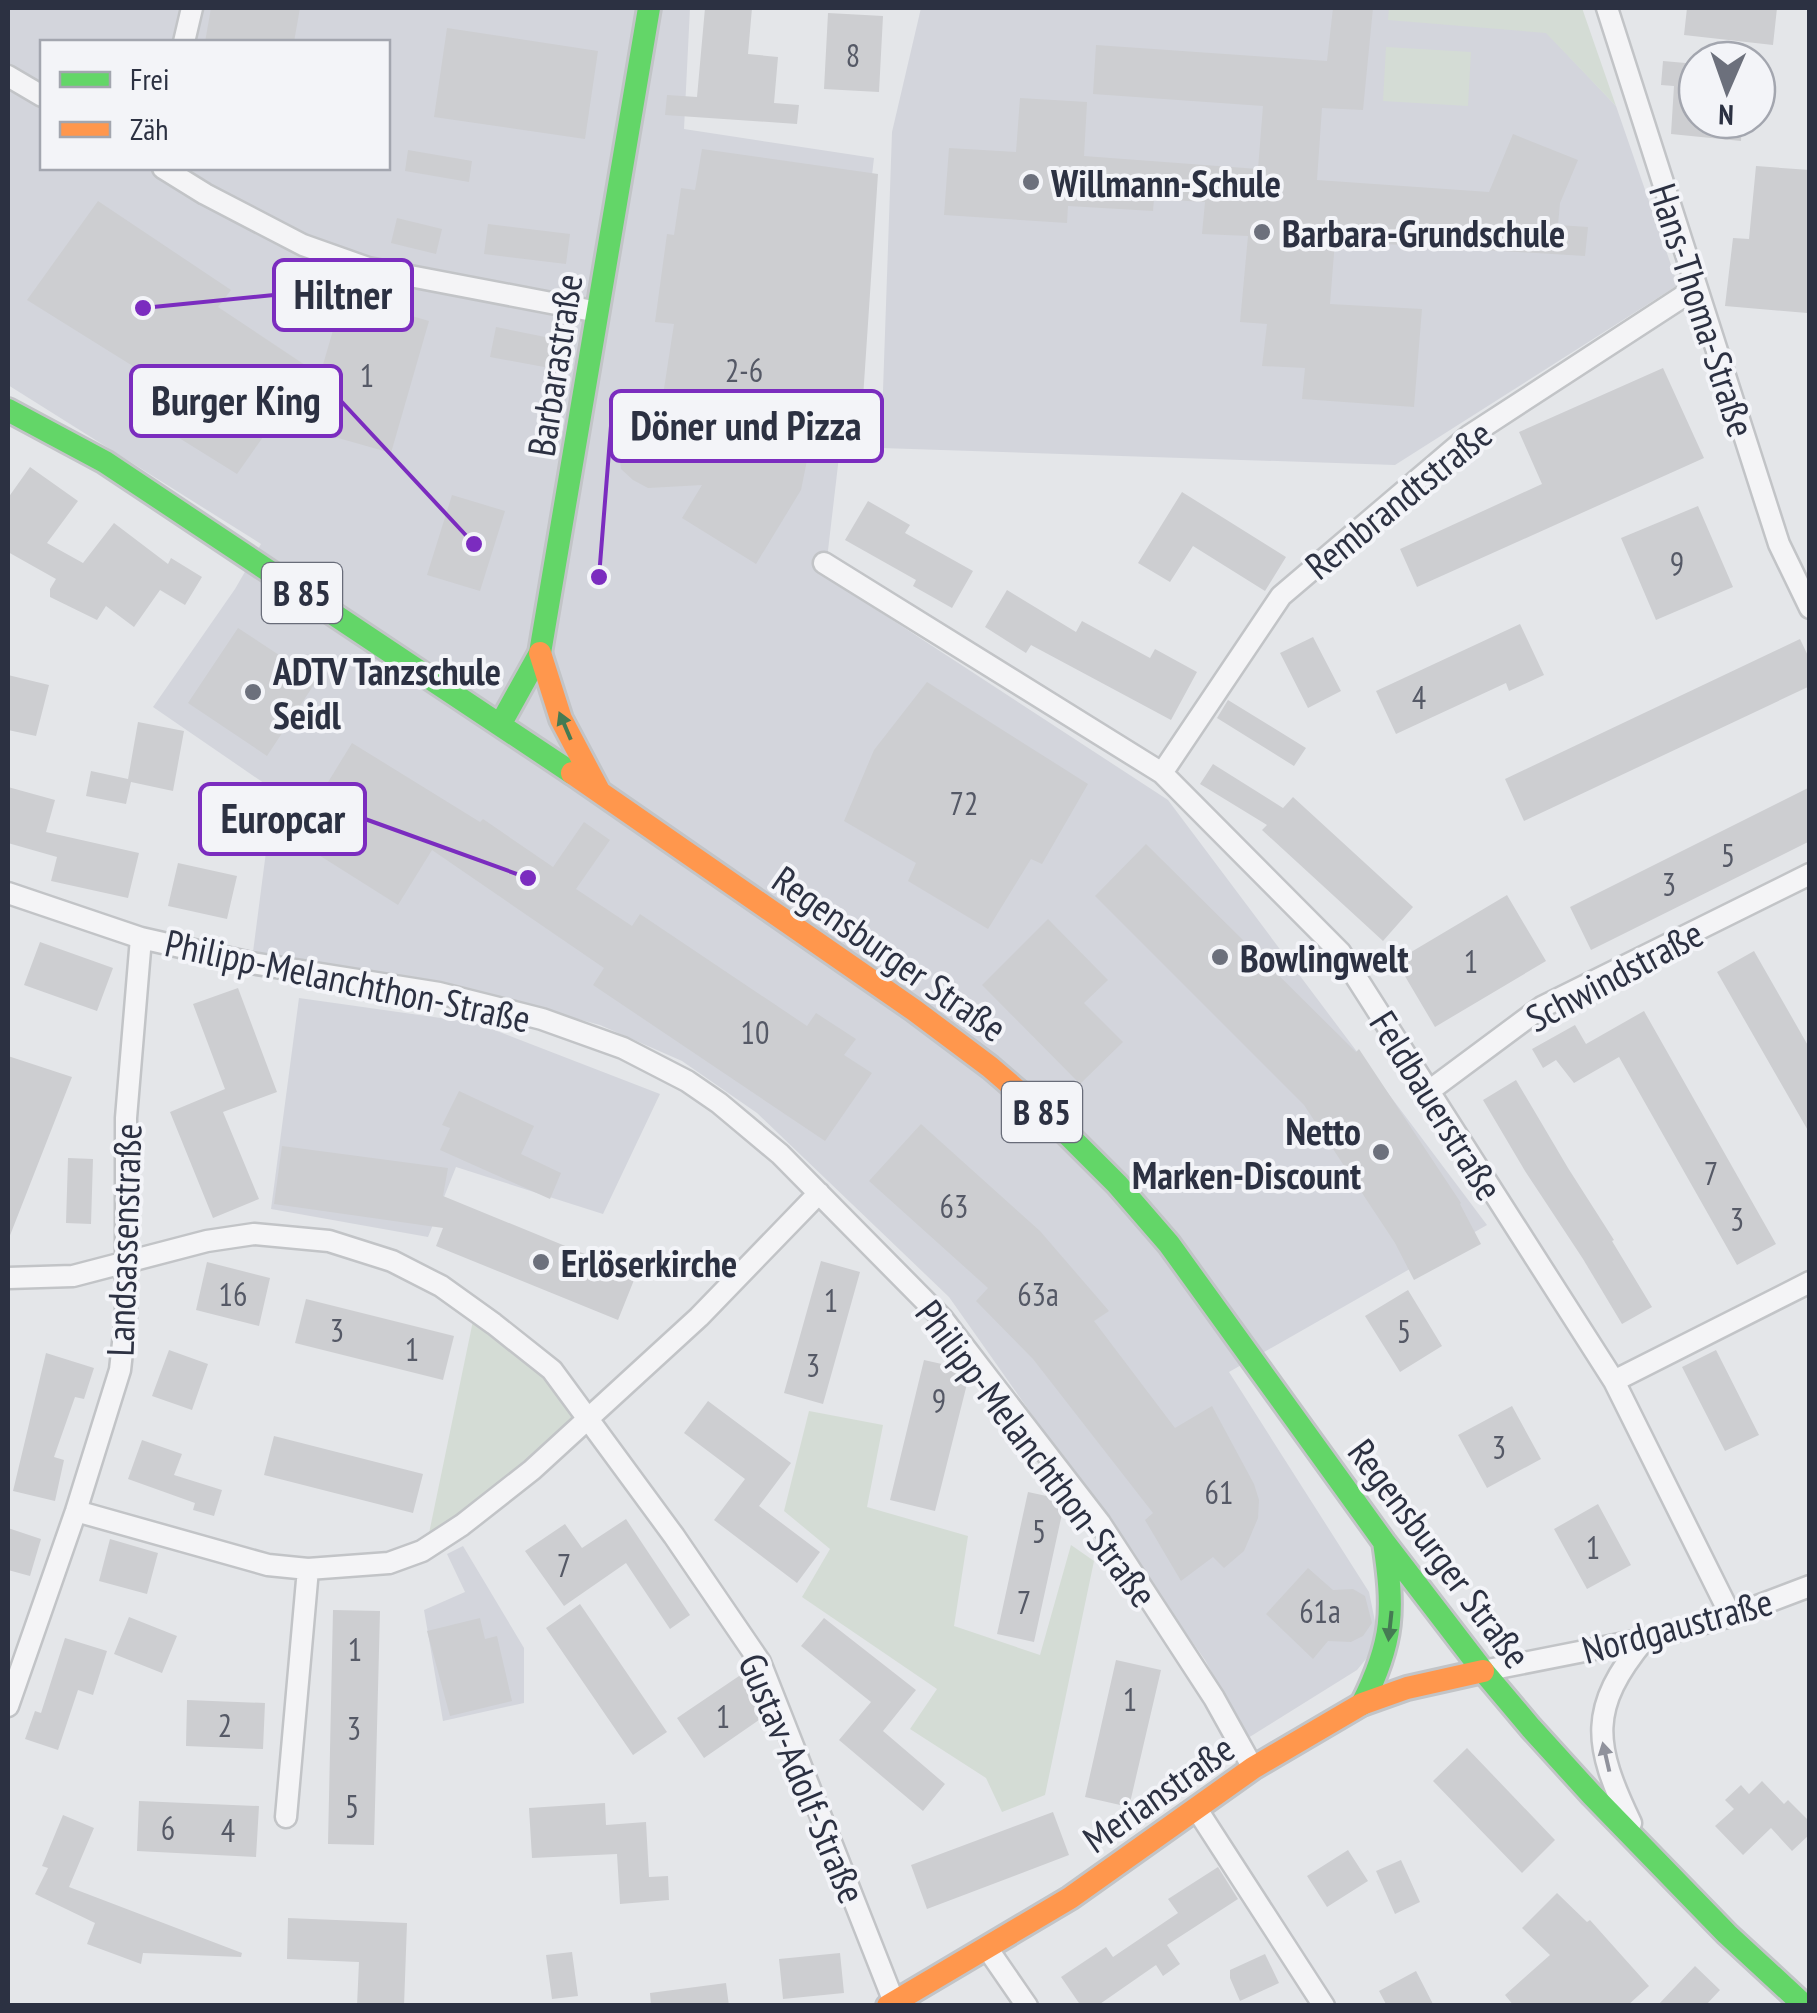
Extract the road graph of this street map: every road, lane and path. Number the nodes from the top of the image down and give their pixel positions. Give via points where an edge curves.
1 (192, 8) edge
2 (649, 8) edge
3 (1606, 8) edge
4 (184, 40) edge
5 (8, 76) edge
6 (40, 95) edge
7 (167, 170) edge
8 (1696, 288) junction
9 (598, 312) junction
10 (8, 410) edge
11 (824, 563) dead end
12 (1810, 608) edge
13 (540, 654) junction
14 (500, 724) junction
15 (1162, 773) junction
16 (601, 794) junction
17 (1810, 874) edge
18 (8, 894) edge
19 (140, 938) junction
20 (1428, 1091) junction
21 (819, 1193) junction
22 (126, 1262) junction
23 (8, 1278) edge
24 (1810, 1282) edge
25 (1614, 1381) junction
26 (588, 1418) junction
27 (76, 1512) junction
28 (1384, 1542) junction
29 (308, 1569) junction
30 (1810, 1586) edge
31 (1731, 1616) junction
32 (1646, 1639) junction
33 (1483, 1671) junction
34 (1362, 1704) junction
35 (8, 1706) edge
36 (1252, 1768) junction
37 (1196, 1808) junction
38 (286, 1816) dead end
39 (1642, 1847) junction
40 (987, 1948) junction
41 (891, 2004) edge
42 (1027, 2006) edge
43 (1324, 2006) edge
44 (1805, 2006) edge

1 - 4 street
2 - 9 main road, Barbarastraße
3 - 8 street, Hans-Thoma-Straße
5 - 6 street
7 - 9 street via 303,245 368,268
8 - 12 street, Hans-Thoma-Straße via 1779,544
8 - 15 street, Rembrandtstraße via 1469,436 1281,596
9 - 13 main road, Barbarastraße
10 - 14 main road, Regensburger Straße / B 85 via 105,462
11 - 15 street, Feldbauerstraße
13 - 14 main road, Barbarastraße
16 -> 13 main road via 561,719
14 - 16 main road, Regensburger Straße / B 85
15 - 20 street, Feldbauerstraße via 1340,952
16 - 28 main road, Regensburger Straße / B 85 via 914,1010 1060,1127 1169,1244
17 - 20 street, Schwindstraße via 1542,1007
18 - 19 street, Philipp-Melanchthon-Straße
19 - 21 street, Philipp-Melanchthon-Straße via 439,993 623,1048 719,1102
19 - 22 street, Landsassenstraße via 126,1118
20 - 25 street, Feldbauerstraße
21 - 26 street via 699,1317
21 - 36 street, Philipp-Melanchthon-Straße via 942,1318 1100,1522
22 - 23 street, Gustav-Adolf-Straße via 73,1276
22 - 26 street, Gustav-Adolf-Straße via 254,1234 329,1241 392,1260 441,1286 552,1370
22 - 27 street, Landsassenstraße via 120,1370
24 - 25 street
25 - 31 street, Feldbauerstraße
26 - 29 street via 532,1470 422,1551 390,1563
26 - 41 street, Gustav-Adolf-Straße via 760,1662
27 - 29 street via 268,1565
27 - 35 street, Landsassenstraße
28 - 33 main road, Regensburger Straße / B 85
28 -> 34 main road via 1392,1629
29 - 38 street
30 - 31 street, Nordgaustraße
31 - 32 street, Nordgaustraße
32 - 33 street, Nordgaustraße
39 -> 32 street via 1614,1790 1602,1714 1626,1662
33 - 34 main road, Merianstraße
33 - 39 main road, Regensburger Straße / B 85
34 - 36 main road, Merianstraße
36 - 37 main road, Merianstraße
37 - 40 main road, Merianstraße
37 - 43 street
39 - 44 main road, Regensburger Straße / B 85
40 - 41 main road, Merianstraße
40 - 42 street

